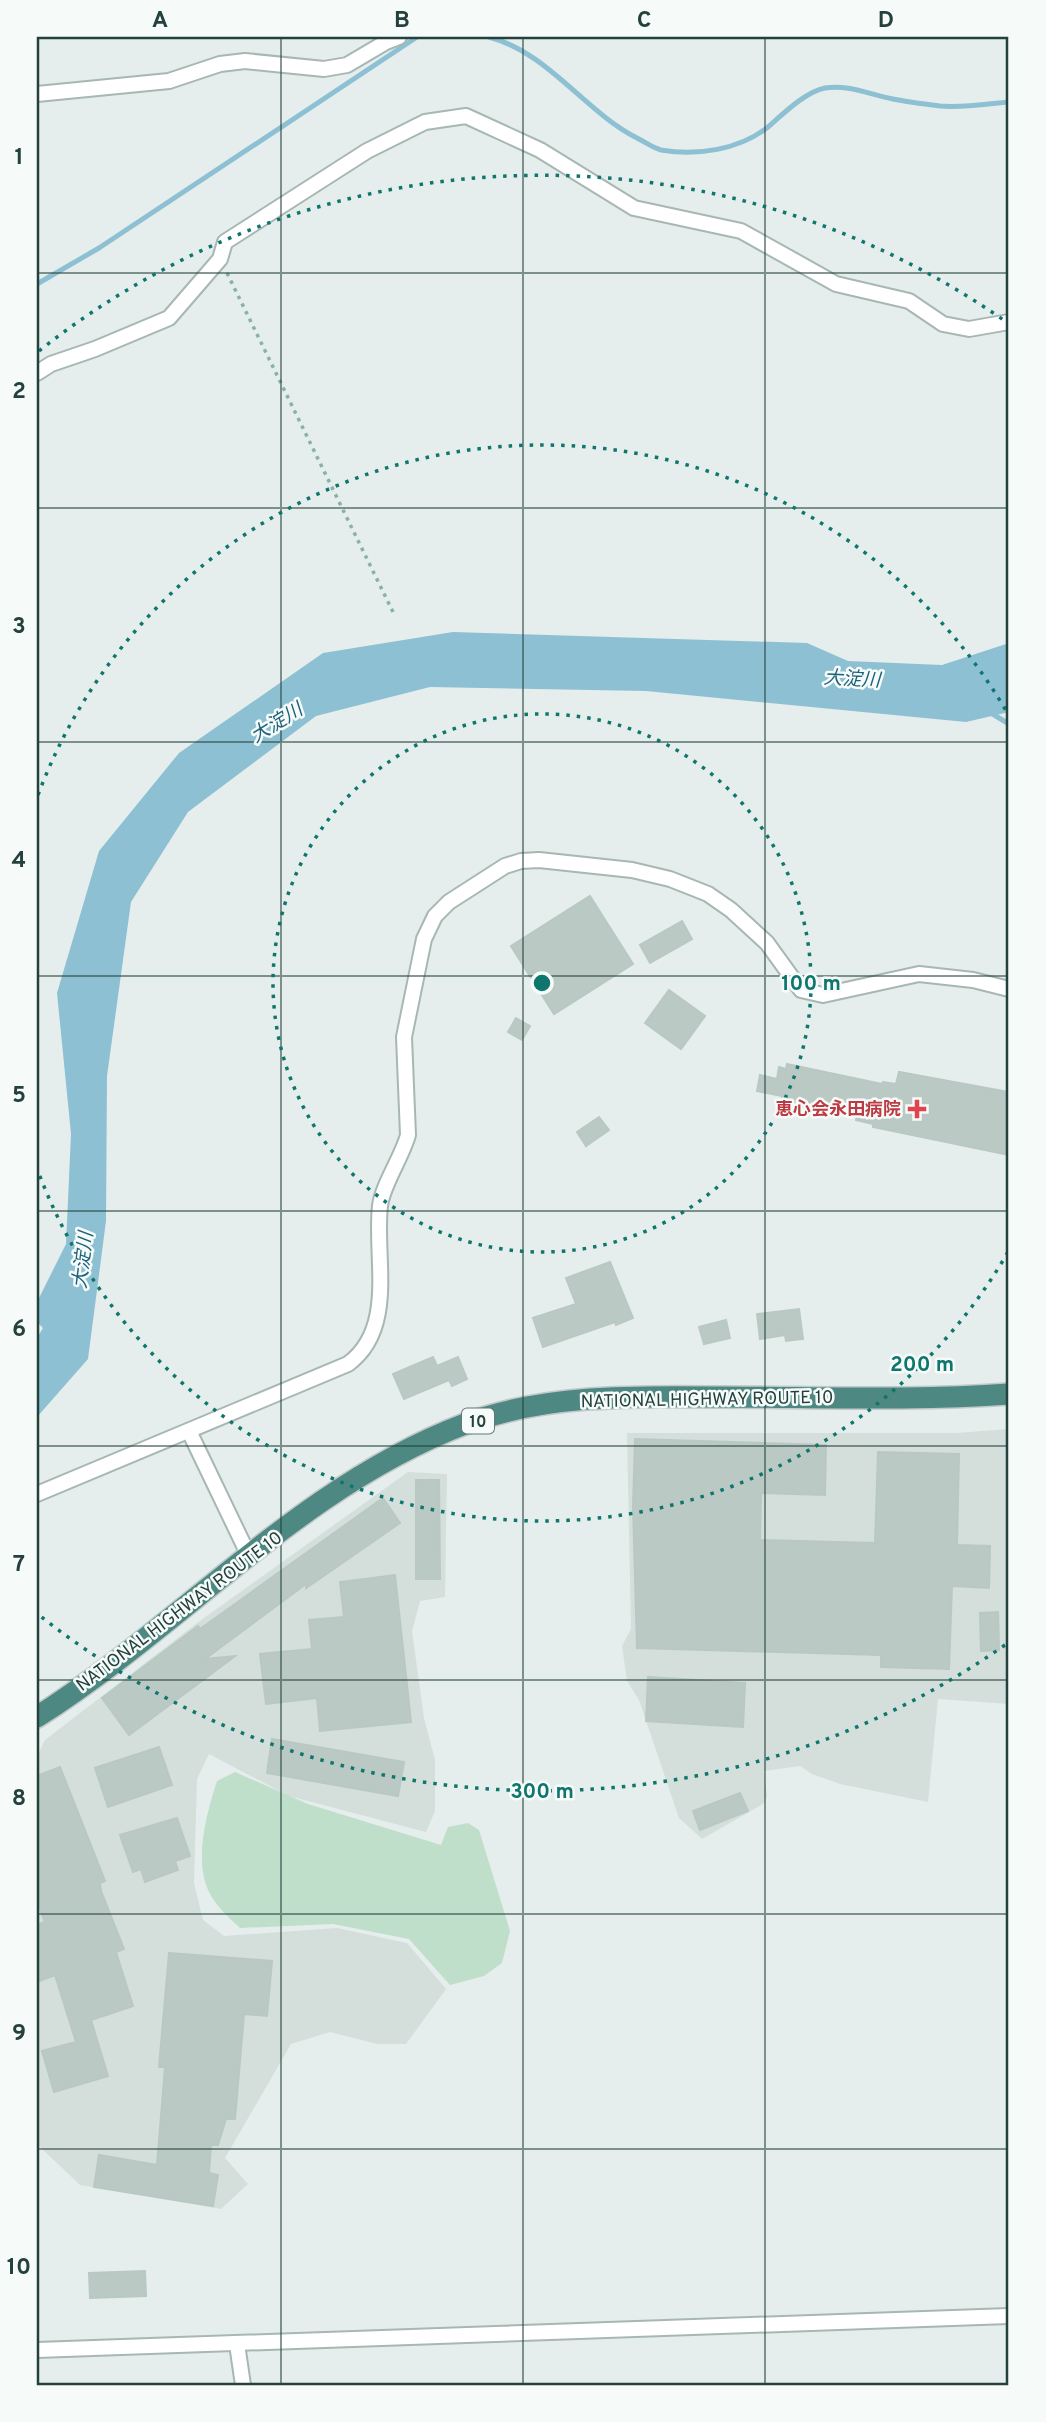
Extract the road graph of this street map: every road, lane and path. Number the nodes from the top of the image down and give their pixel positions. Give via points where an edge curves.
1 (399, 37) edge
2 (37, 94) edge
3 (220, 259) junction
4 (1009, 322) edge
5 (37, 373) edge
6 (393, 612) dead end
7 (1009, 989) edge
8 (1009, 1394) edge
9 (189, 1432) junction
10 (37, 1494) edge
11 (249, 1556) junction
12 (37, 1717) edge
13 (1009, 2316) edge
14 (237, 2344) junction
15 (37, 2350) edge
16 (243, 2385) edge

1 - 2 street via 347,65 324,69 245,61 219,64 169,81
3 - 4 street via 225,242 367,151 425,122 466,116 540,150 634,208 741,231 836,284 909,301 943,324 969,329
3 - 5 street via 169,318
3 - 6 path
7 - 9 street via 919,974 823,995 801,990 767,943 708,894 632,870 539,860 505,866 449,902 435,916 424,939 404,1037 408,1135 380,1203 380,1288 368,1341 348,1364
8 - 11 highway, NATIONAL HIGHWAY ROUTE 10 / 10 via 947,1398 651,1396 535,1406 466,1424 399,1454 345,1485
9 - 10 street
9 - 11 street
11 - 12 highway, NATIONAL HIGHWAY ROUTE 10 / 10
13 - 14 street
14 - 15 street
14 - 16 street

